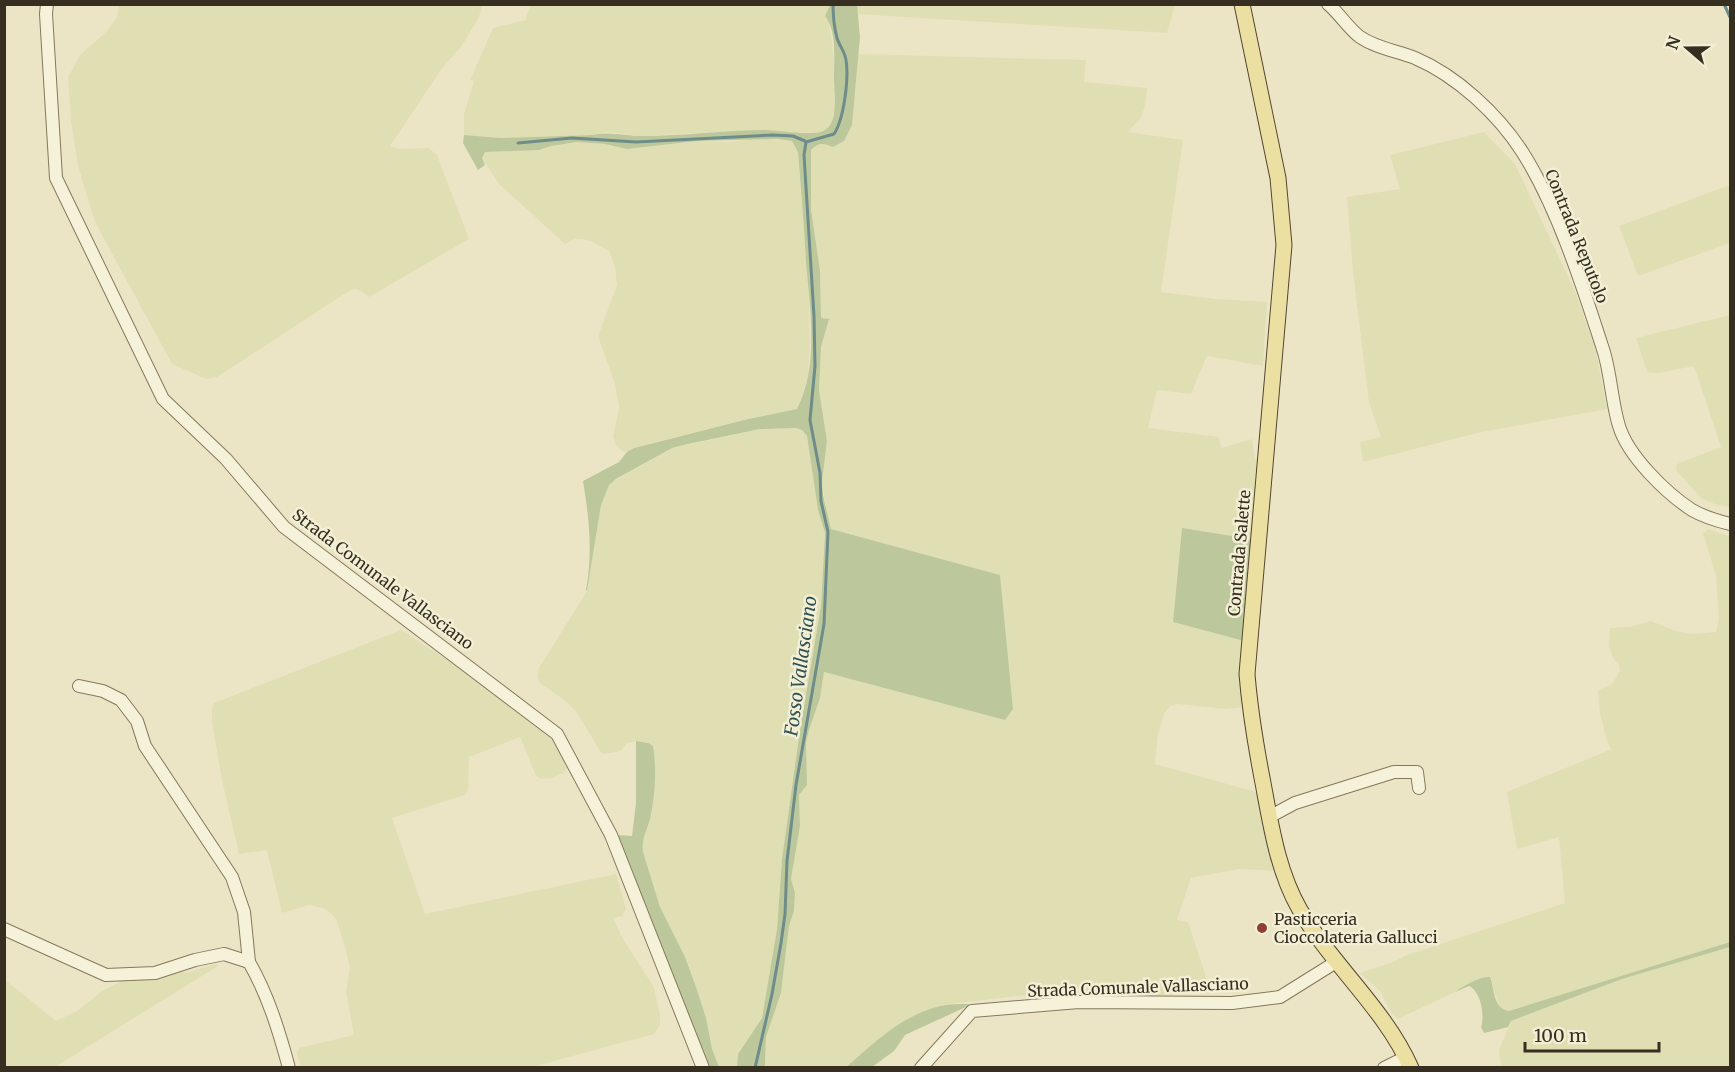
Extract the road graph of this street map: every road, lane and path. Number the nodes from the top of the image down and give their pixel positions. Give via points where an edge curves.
1 (47, 4) edge
2 (1242, 4) edge
3 (1328, 4) edge
4 (1731, 524) edge
5 (79, 686) dead end
6 (1419, 788) dead end
7 (1269, 817) junction
8 (4, 929) edge
9 (249, 962) junction
10 (1336, 962) junction
11 (1408, 1062) edge
12 (289, 1068) edge
13 (703, 1068) edge
14 (921, 1068) edge
15 (1384, 1068) edge

1 - 13 street, Strada Comunale Vallasciano via 56,178 163,399 226,459 284,526 557,734 611,835
2 - 7 main road, Contrada Salette via 1278,178 1284,245 1246,674
3 - 4 street, Contrada Reputolo via 1369,43 1438,69 1469,92 1521,150 1539,179 1590,309 1604,349 1616,416 1627,445 1694,512
5 - 9 street via 121,700 137,721 145,746 232,877 244,912
6 - 7 street via 1417,772 1394,772 1295,803
7 - 10 main road, Contrada Salette via 1278,857 1299,909
8 - 9 street via 106,975 155,973 224,954
9 - 12 street via 264,991
10 - 11 main road, Contrada Salette via 1377,1013
10 - 14 street, Strada Comunale Vallasciano via 1280,997 1232,1003 1079,1002 972,1011
11 - 15 street

